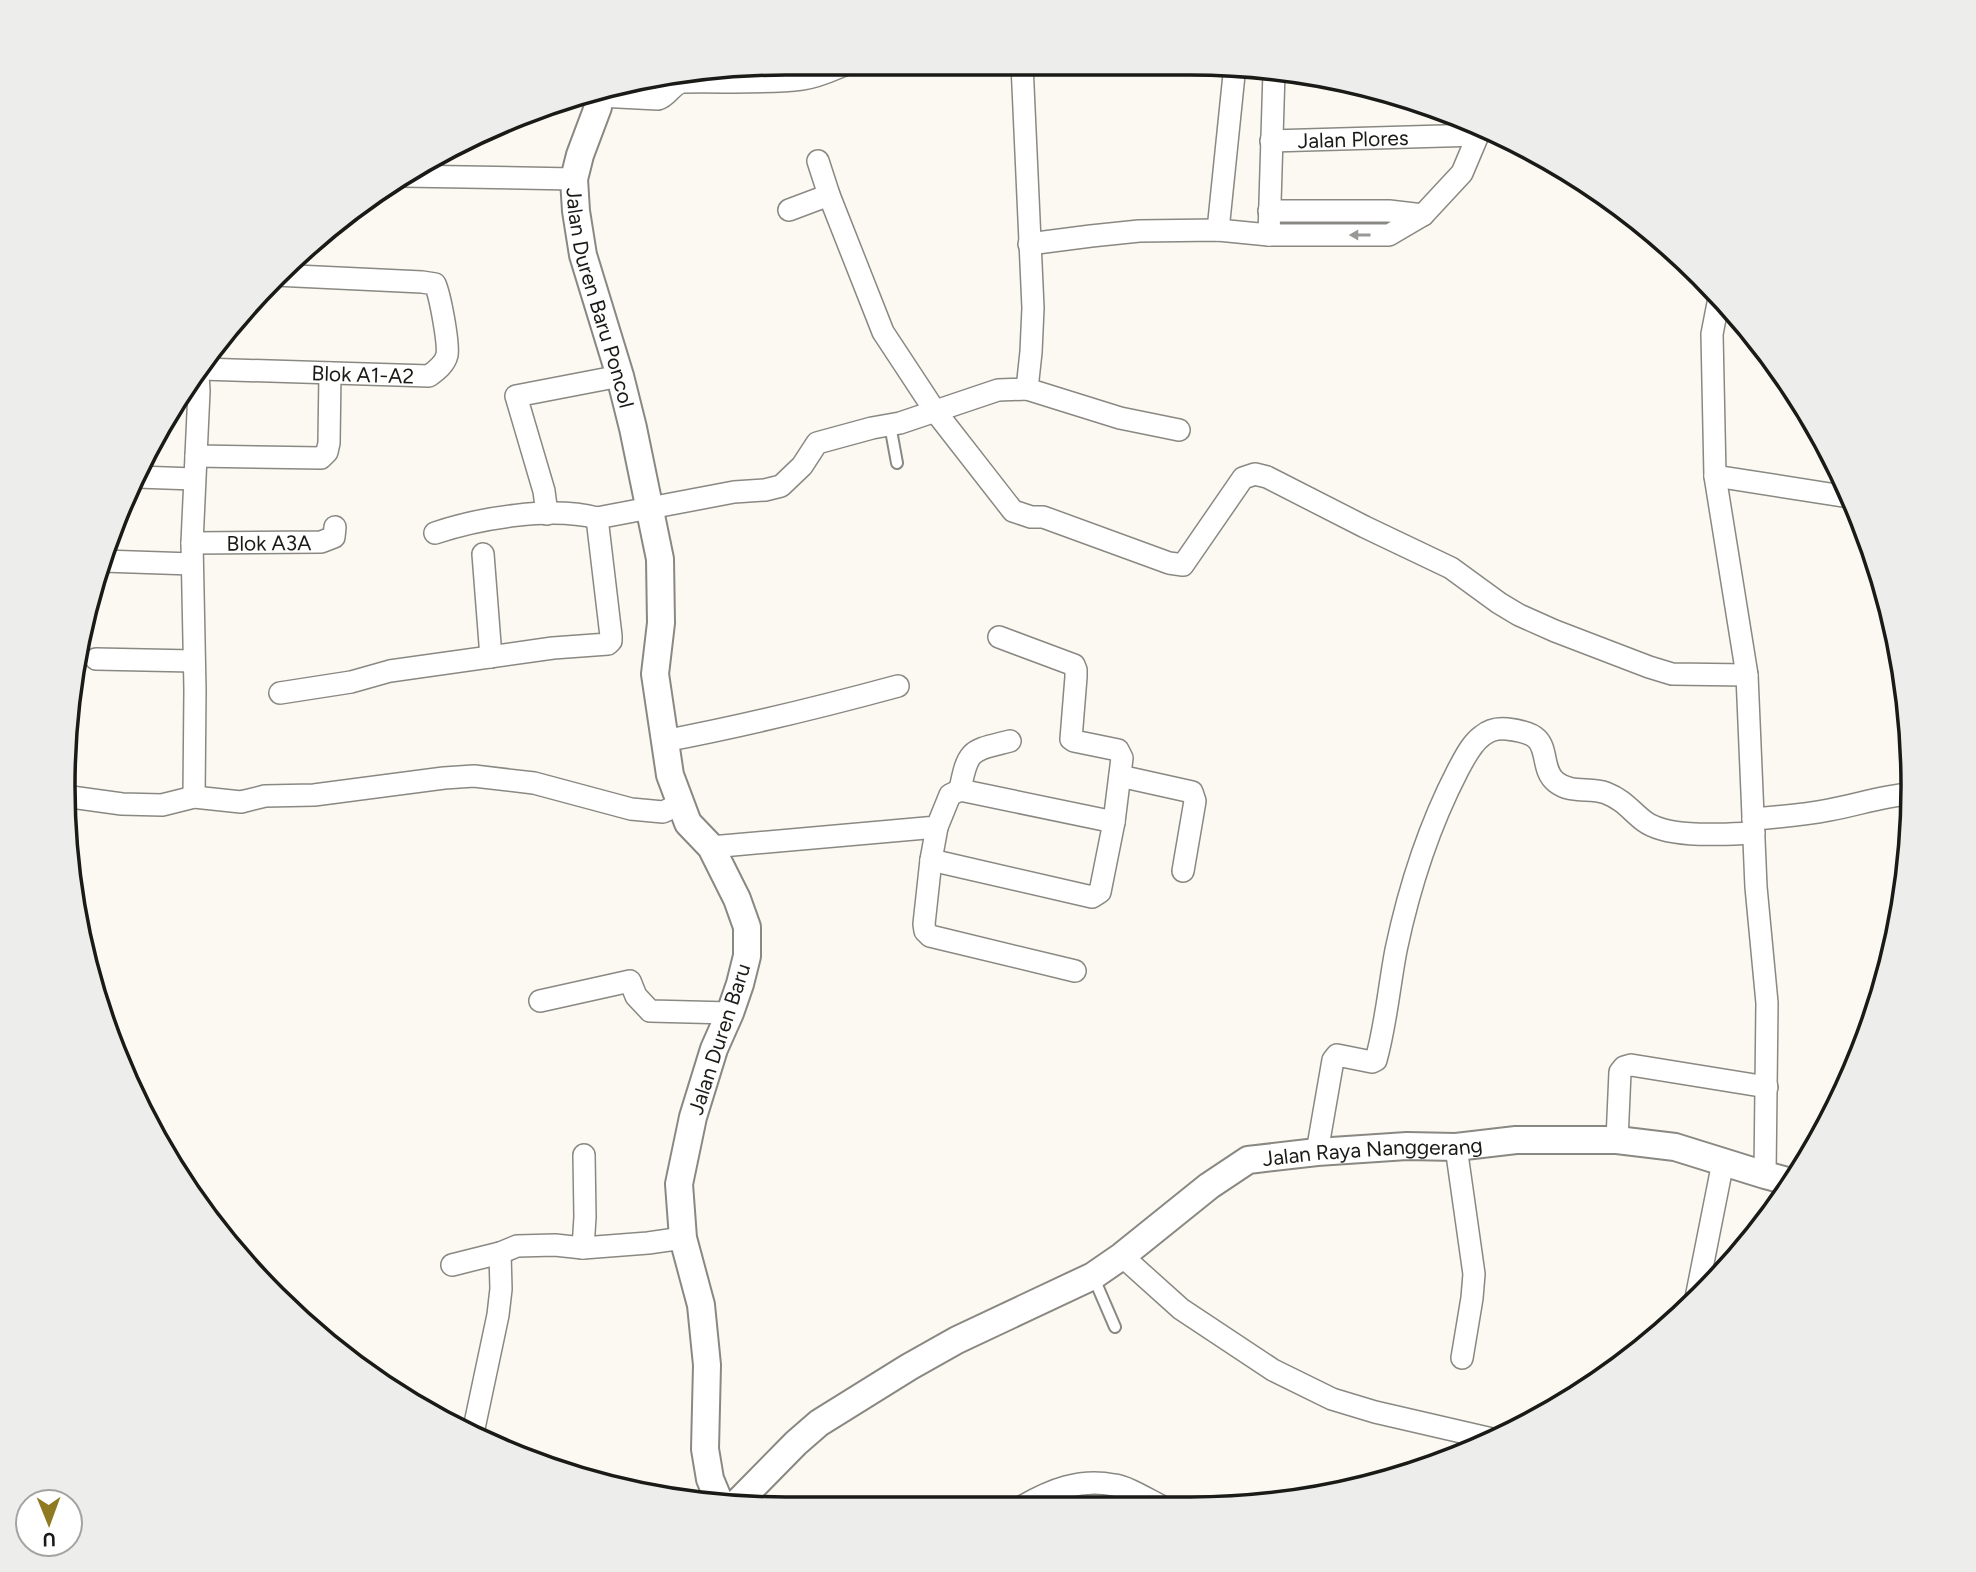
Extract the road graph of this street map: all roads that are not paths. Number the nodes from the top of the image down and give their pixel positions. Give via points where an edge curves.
1 (818, 75) edge
2 (1022, 75) edge
3 (1234, 77) edge
4 (1274, 80) edge
5 (688, 82) edge
6 (675, 84) edge
7 (621, 95) edge
8 (598, 100) edge
9 (1467, 132) edge
10 (1477, 136) edge
11 (1271, 141) junction
12 (818, 161) dead end
13 (421, 176) edge
14 (574, 179) junction
15 (829, 195) junction
16 (789, 211) dead end
17 (1269, 211) junction
18 (1423, 215) junction
19 (1218, 230) junction
20 (1269, 235) junction
21 (1029, 244) junction
22 (291, 276) edge
23 (1717, 309) edge
24 (210, 369) edge
25 (330, 373) junction
26 (620, 376) junction
27 (1027, 389) junction
28 (194, 392) edge
29 (935, 411) junction
30 (890, 425) junction
31 (1179, 430) dead end
32 (196, 456) junction
33 (897, 463) dead end
34 (1715, 476) junction
35 (146, 477) edge
36 (194, 479) junction
37 (1838, 495) edge
38 (651, 509) junction
39 (547, 514) junction
40 (597, 519) junction
41 (335, 527) dead end
42 (435, 533) dead end
43 (192, 554) junction
44 (483, 554) dead end
45 (112, 560) edge
46 (999, 637) dead end
47 (491, 657) junction
48 (96, 659) dead end
49 (193, 661) junction
50 (1747, 675) junction
51 (898, 686) dead end
52 (279, 693) dead end
53 (664, 741) junction
54 (1010, 741) dead end
55 (1120, 776) junction
56 (960, 790) junction
57 (1901, 795) edge
58 (194, 797) junction
59 (76, 798) edge
60 (680, 804) junction
61 (1114, 822) junction
62 (1753, 826) junction
63 (937, 827) junction
64 (711, 847) junction
65 (931, 860) junction
66 (1183, 871) dead end
67 (1074, 971) dead end
68 (540, 1001) dead end
69 (730, 1013) junction
70 (1767, 1087) junction
71 (1617, 1140) junction
72 (1456, 1147) junction
73 (1317, 1152) junction
74 (584, 1155) dead end
75 (1723, 1162) junction
76 (1765, 1175) junction
77 (1782, 1180) edge
78 (684, 1238) junction
79 (583, 1248) junction
80 (500, 1253) junction
81 (1122, 1256) junction
82 (453, 1265) dead end
83 (1093, 1276) junction
84 (1699, 1282) edge
85 (1115, 1327) dead end
86 (1462, 1358) dead end
87 (475, 1424) edge
88 (1477, 1436) edge
89 (716, 1493) edge
90 (745, 1495) edge
91 (1041, 1497) edge
92 (1141, 1497) edge

1 - 5 street
2 - 21 street
3 - 19 street
4 - 11 street
6 - 7 street via 658,99
8 - 14 street, Jalan Duren Baru Poncol
9 - 11 street, Jalan Plores
10 - 18 street via 1462,173
11 - 17 street
12 - 15 street
13 - 14 street
14 - 26 street, Jalan Duren Baru Poncol via 583,255
15 - 16 street
15 - 29 street via 883,332
17 - 18 street
17 - 20 street
18 -> 20 street via 1389,235
19 - 20 street
19 - 21 street via 1139,231
21 - 27 street via 1032,308
22 - 25 street, Blok A1-A2 via 422,282 435,284 440,296 447,355 429,376
23 - 34 street via 1712,334
24 - 25 street, Blok A1-A2
25 - 32 street via 329,443 321,458
26 - 38 street, Jalan Duren Baru Poncol
26 - 39 street via 516,396
27 - 29 street via 998,390
27 - 31 street via 1120,418
28 - 32 street
29 - 30 street
29 - 50 street via 1013,511 1043,517 1174,565 1188,560 1243,478 1255,474 1451,568 1499,603 1555,631 1672,674
30 - 33 lane
30 - 38 street via 817,443 802,466 780,486
32 - 36 street
34 - 37 street
34 - 50 street
35 - 36 street
36 - 43 street
38 - 40 street
38 - 53 street, Jalan Duren Baru via 660,559 661,623 655,674
39 - 40 street
39 - 42 street via 476,521
40 - 47 street via 611,641 603,646
41 - 43 street, Blok A3A via 334,537 321,542
43 - 45 street
43 - 49 street
44 - 47 street
46 - 55 street via 1073,665 1071,738 1118,750
47 - 52 street
48 - 49 street
49 - 58 street
50 - 62 street
51 - 53 street
53 - 60 street, Jalan Duren Baru
54 - 56 street via 982,748 969,757
55 - 61 street
55 - 66 street via 1192,792 1195,801
56 - 61 street
56 - 63 street via 950,795
57 - 62 street
58 - 59 street via 162,805
58 - 60 street via 240,802 474,776 534,783 631,809 663,812
60 - 64 street, Jalan Duren Baru via 688,823
61 - 65 street via 1100,892 1092,897
62 - 70 street via 1768,1003
62 - 73 street via 1698,834 1664,830 1602,791 1575,791 1555,782 1536,738 1501,729 1481,736 1446,792 1420,860 1396,948 1377,1060 1337,1055 1333,1060
63 - 64 street
63 - 65 street
64 - 69 street, Jalan Duren Baru via 747,927 747,956
65 - 67 street via 924,925 930,936
68 - 69 street via 630,981 650,1011
69 - 78 street, Jalan Duren Baru via 714,1049 684,1157 679,1184
70 - 71 street via 1624,1067 1620,1072
70 - 76 street
71 - 72 street, Jalan Raya Nanggerang via 1516,1140
71 - 75 street, Jalan Raya Nanggerang via 1675,1147
72 - 73 street, Jalan Raya Nanggerang
72 - 86 street via 1474,1273
73 - 81 street, Jalan Raya Nanggerang via 1248,1160
74 - 79 street
75 - 76 street, Jalan Raya Nanggerang
75 - 84 street
76 - 77 street, Jalan Raya Nanggerang
78 - 79 street
78 - 89 street, Jalan Duren Baru via 701,1305 708,1365 705,1449
79 - 80 street via 517,1246
80 - 82 street
80 - 87 street via 498,1315
81 - 83 street, Jalan Raya Nanggerang
81 - 88 street via 1181,1309 1273,1370 1332,1399
83 - 85 lane
83 - 90 street, Jalan Raya Nanggerang via 957,1340 819,1423
91 - 92 street via 1080,1483 1115,1485

